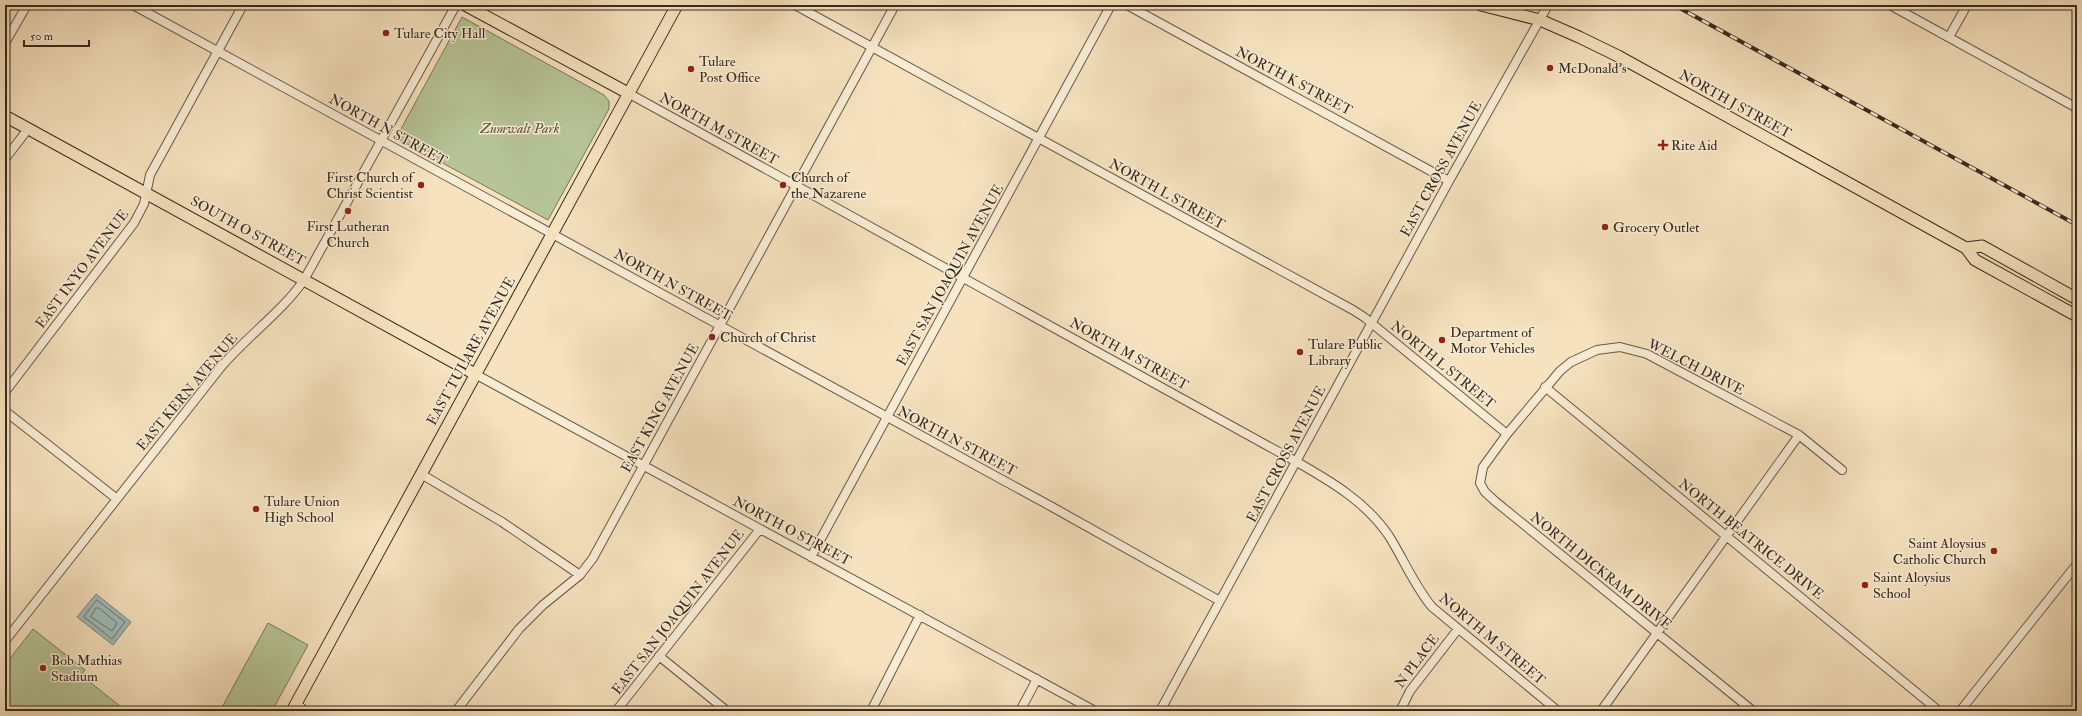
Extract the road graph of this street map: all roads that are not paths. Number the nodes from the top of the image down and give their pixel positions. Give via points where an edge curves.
1 (27, 5) edge
2 (133, 5) edge
3 (243, 5) edge
4 (456, 5) edge
5 (465, 5) edge
6 (677, 5) edge
7 (795, 5) edge
8 (895, 5) edge
9 (1111, 5) edge
10 (1128, 5) edge
11 (1481, 5) edge
12 (1548, 5) edge
13 (1890, 5) edge
14 (1967, 5) edge
15 (1540, 20) junction
16 (1949, 38) junction
17 (5, 44) edge
18 (872, 46) junction
19 (218, 51) junction
20 (628, 93) junction
21 (2077, 108) edge
22 (5, 116) edge
23 (28, 129) junction
24 (1039, 138) junction
25 (382, 141) junction
26 (5, 159) edge
27 (1449, 180) junction
28 (796, 186) junction
29 (146, 192) junction
30 (552, 235) junction
31 (1966, 248) junction
32 (964, 277) junction
33 (304, 280) junction
34 (2077, 298) edge
35 (2077, 316) edge
36 (1371, 323) junction
37 (720, 325) junction
38 (475, 374) junction
39 (1546, 387) junction
40 (5, 392) edge
41 (5, 411) edge
42 (886, 417) junction
43 (1507, 434) junction
44 (1799, 435) junction
45 (1297, 462) junction
46 (643, 466) junction
47 (1842, 470) dead end
48 (421, 474) junction
49 (117, 499) junction
50 (760, 529) junction
51 (1726, 536) junction
52 (811, 557) junction
53 (2077, 564) edge
54 (580, 575) junction
55 (1220, 601) junction
56 (920, 615) junction
57 (1458, 629) junction
58 (1657, 633) junction
59 (5, 641) edge
60 (659, 656) junction
61 (1037, 679) junction
62 (294, 707) edge
63 (305, 711) edge
64 (456, 711) edge
65 (616, 711) edge
66 (727, 711) edge
67 (871, 711) edge
68 (1020, 711) edge
69 (1095, 711) edge
70 (1160, 711) edge
71 (1400, 711) edge
72 (1558, 711) edge
73 (1601, 711) edge
74 (1753, 711) edge
75 (1939, 711) edge
76 (1960, 711) edge

1 - 17 street
2 - 19 street, NORTH N STREET
3 - 19 street, EAST INYO AVENUE
4 - 25 street, EAST KERN AVENUE
5 - 20 main road
6 - 20 main road, EAST TULARE AVENUE
7 - 18 street, NORTH L STREET
8 - 18 street, EAST KING AVENUE
9 - 24 street, EAST SAN JOAQUIN AVENUE
10 - 27 street, NORTH K STREET
11 - 15 main road, NORTH J STREET
12 - 15 street, EAST CROSS AVENUE
13 - 16 street
14 - 16 street
15 - 27 street, EAST CROSS AVENUE
15 - 31 main road, NORTH J STREET via 1624,60
16 - 21 street
18 - 24 street, NORTH L STREET
18 - 28 street, EAST KING AVENUE
19 - 25 street, NORTH N STREET
19 - 29 street, EAST INYO AVENUE via 150,175
20 - 28 street, NORTH M STREET
20 - 30 main road, EAST TULARE AVENUE
22 - 23 main road, SOUTH O STREET
23 - 26 street
23 - 29 main road, SOUTH O STREET
24 - 32 street, EAST SAN JOAQUIN AVENUE
24 - 36 street, NORTH L STREET via 1353,310
25 - 30 street, NORTH N STREET
25 - 33 street, EAST KERN AVENUE
27 - 36 street, EAST CROSS AVENUE
28 - 32 street, NORTH M STREET
28 - 37 street, EAST KING AVENUE
29 - 33 main road, SOUTH O STREET
29 - 40 street, EAST INYO AVENUE via 144,204 134,223
30 - 37 street, NORTH N STREET
30 - 38 main road, EAST TULARE AVENUE
31 - 34 main road, NORTH J STREET via 1982,246
31 - 35 main road, NORTH J STREET via 1975,260
32 - 42 street, EAST SAN JOAQUIN AVENUE
32 - 45 street, NORTH M STREET
33 - 38 main road, SOUTH O STREET
33 - 49 street, EAST KERN AVENUE via 278,312 233,353
36 - 43 street, NORTH L STREET
36 - 45 street, EAST CROSS AVENUE
37 - 42 street, NORTH N STREET
37 - 46 street, EAST KING AVENUE
38 - 46 street, NORTH O STREET
38 - 48 main road, EAST TULARE AVENUE
39 - 43 street, WELCH DRIVE
39 - 44 street, WELCH DRIVE via 1571,362 1598,350 1620,348 1647,354
39 - 51 street, NORTH BEATRICE DRIVE
41 - 49 street
42 - 52 street, EAST SAN JOAQUIN AVENUE
42 - 55 street, NORTH N STREET
43 - 58 street, NORTH DICKRAM DRIVE via 1483,467 1480,484 1484,492
44 - 47 street, WELCH DRIVE
44 - 51 street
45 - 55 street, EAST CROSS AVENUE
45 - 57 street, NORTH M STREET via 1344,490 1374,517 1392,541 1422,594 1432,607
46 - 50 street, NORTH O STREET
46 - 54 street, EAST KING AVENUE
48 - 54 street via 502,522
48 - 62 main road, EAST TULARE AVENUE
49 - 59 street, EAST KERN AVENUE
50 - 52 street, NORTH O STREET
50 - 60 street, EAST SAN JOAQUIN AVENUE
51 - 58 street
51 - 75 street, NORTH BEATRICE DRIVE
52 - 56 street, NORTH O STREET
53 - 76 street
54 - 64 street, EAST KING AVENUE via 543,605 519,629
55 - 70 street, EAST CROSS AVENUE
56 - 61 street, NORTH O STREET
56 - 67 street
57 - 71 street, N PLACE via 1410,691
57 - 72 street, NORTH M STREET
58 - 73 street
58 - 74 street, NORTH DICKRAM DRIVE
60 - 65 street, EAST SAN JOAQUIN AVENUE
60 - 66 street
61 - 68 street
61 - 69 street, NORTH O STREET
62 - 63 street

